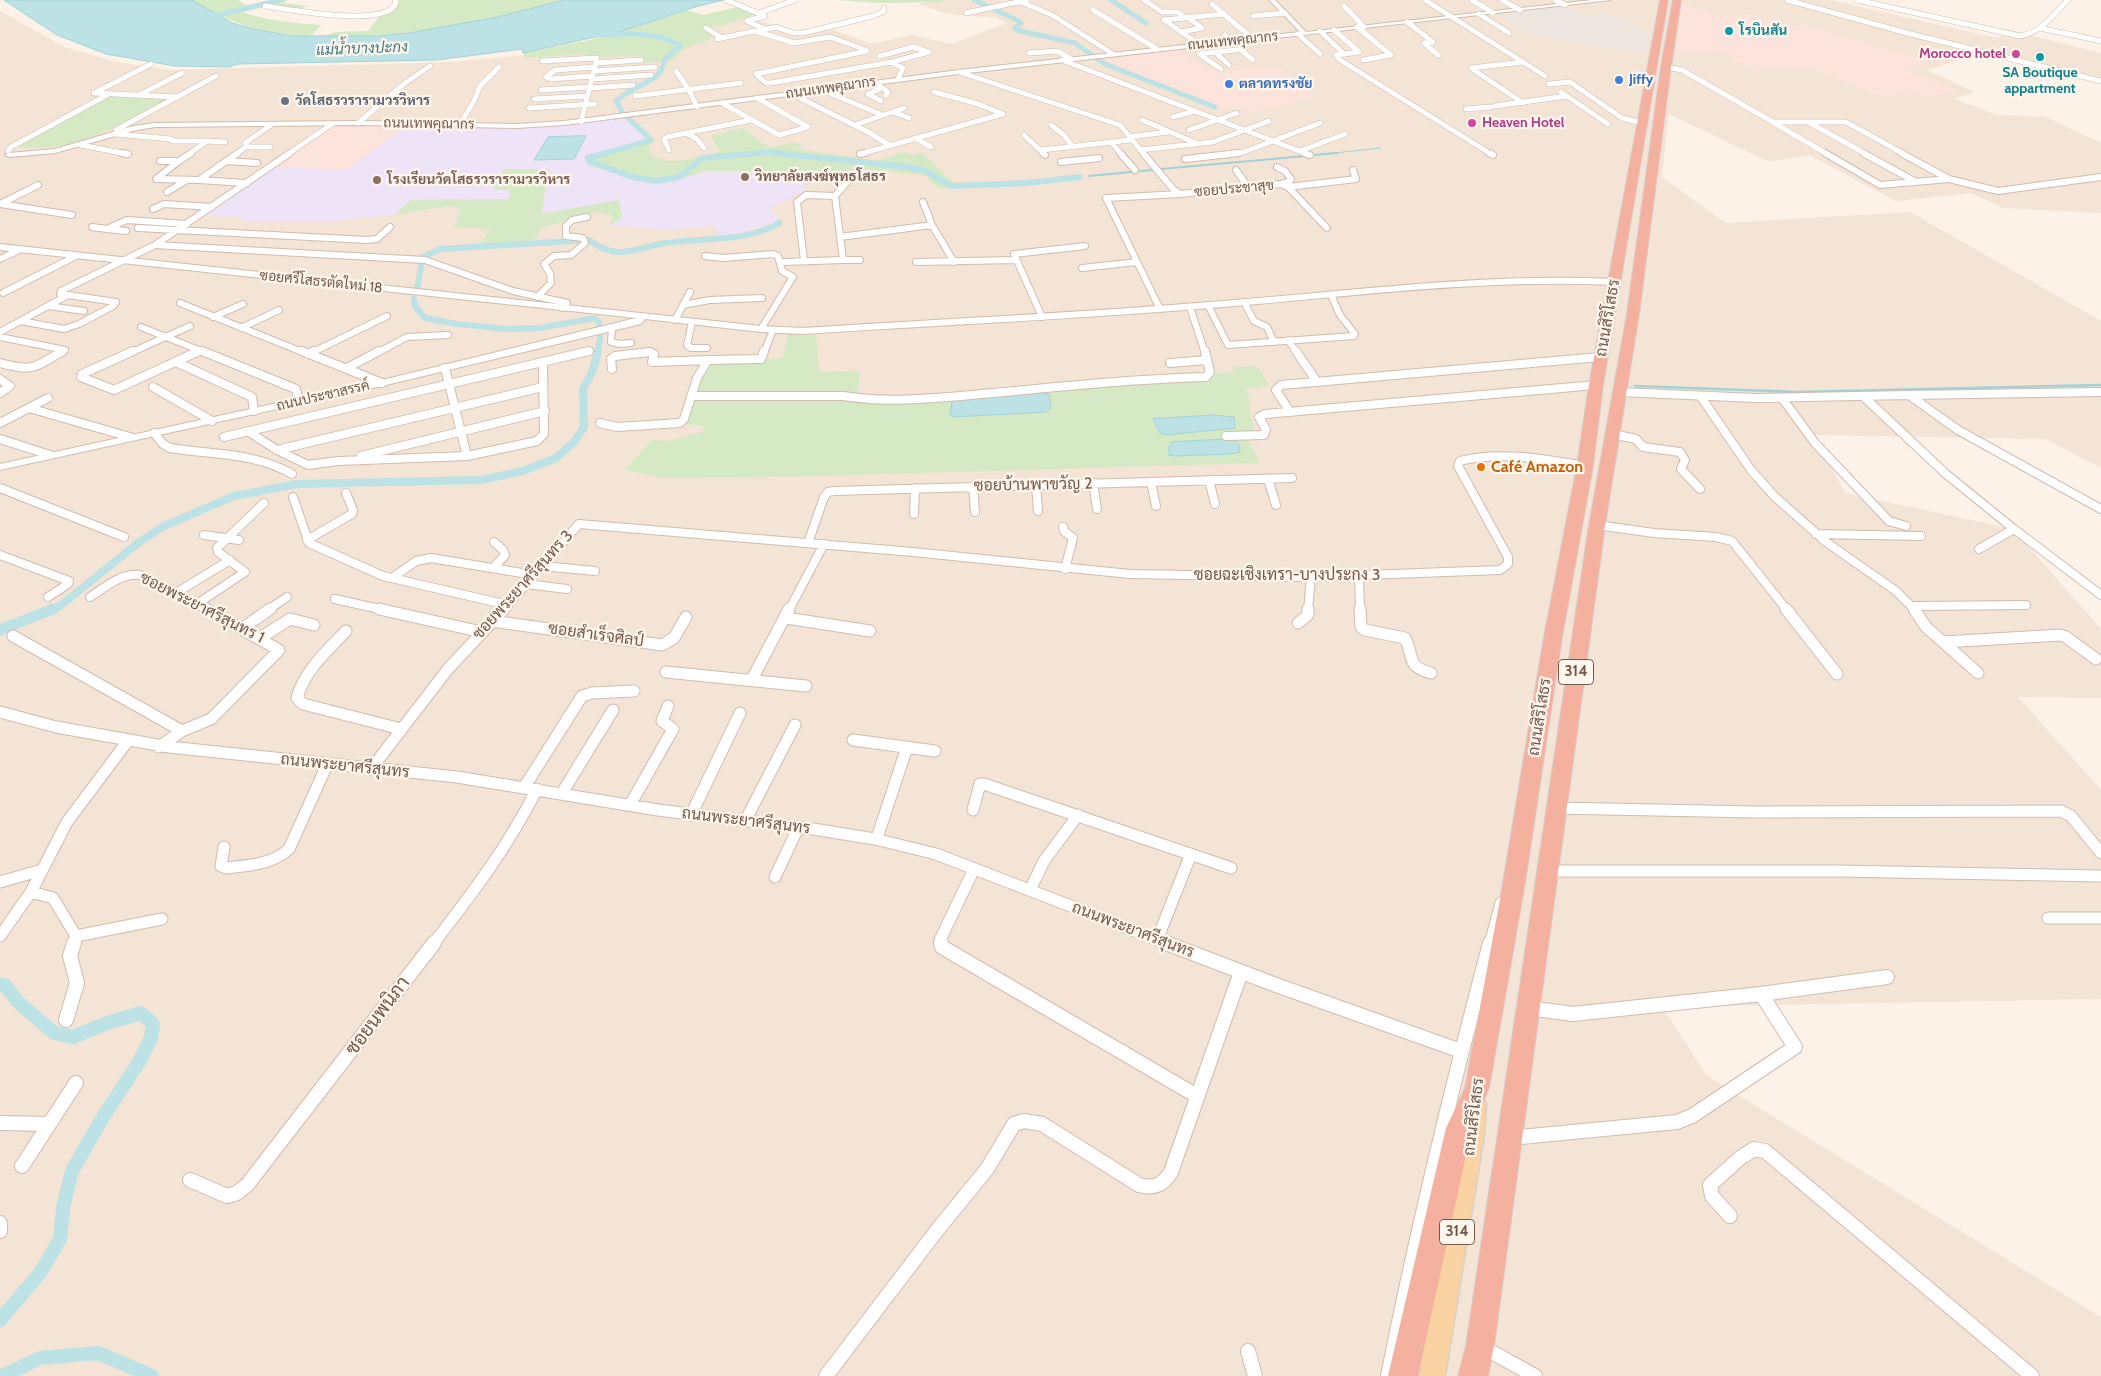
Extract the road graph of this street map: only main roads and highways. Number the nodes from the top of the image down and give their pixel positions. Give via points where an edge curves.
1 (1664, 0) edge
2 (1677, 0) edge
3 (1625, 218) junction
4 (1645, 221) junction
5 (1514, 883) joint
6 (1476, 1088) junction
7 (1403, 1376) edge
8 (1432, 1376) edge
9 (1473, 1376) edge

1 - 3 highway, ถนนสิริโสธร / 314
2 - 4 highway, ถนนสิริโสธร / 314
3 - 4 highway
3 - 5 highway, ถนนสิริโสธร / 314
4 - 9 highway, ถนนสิริโสธร / 314 via 1597,524 1480,1346
5 - 6 highway, ถนนสิริโสธร / 314
6 - 7 highway via 1459,1128
6 - 8 main road, ถนนสิริโสธร / 314 via 1473,1134

